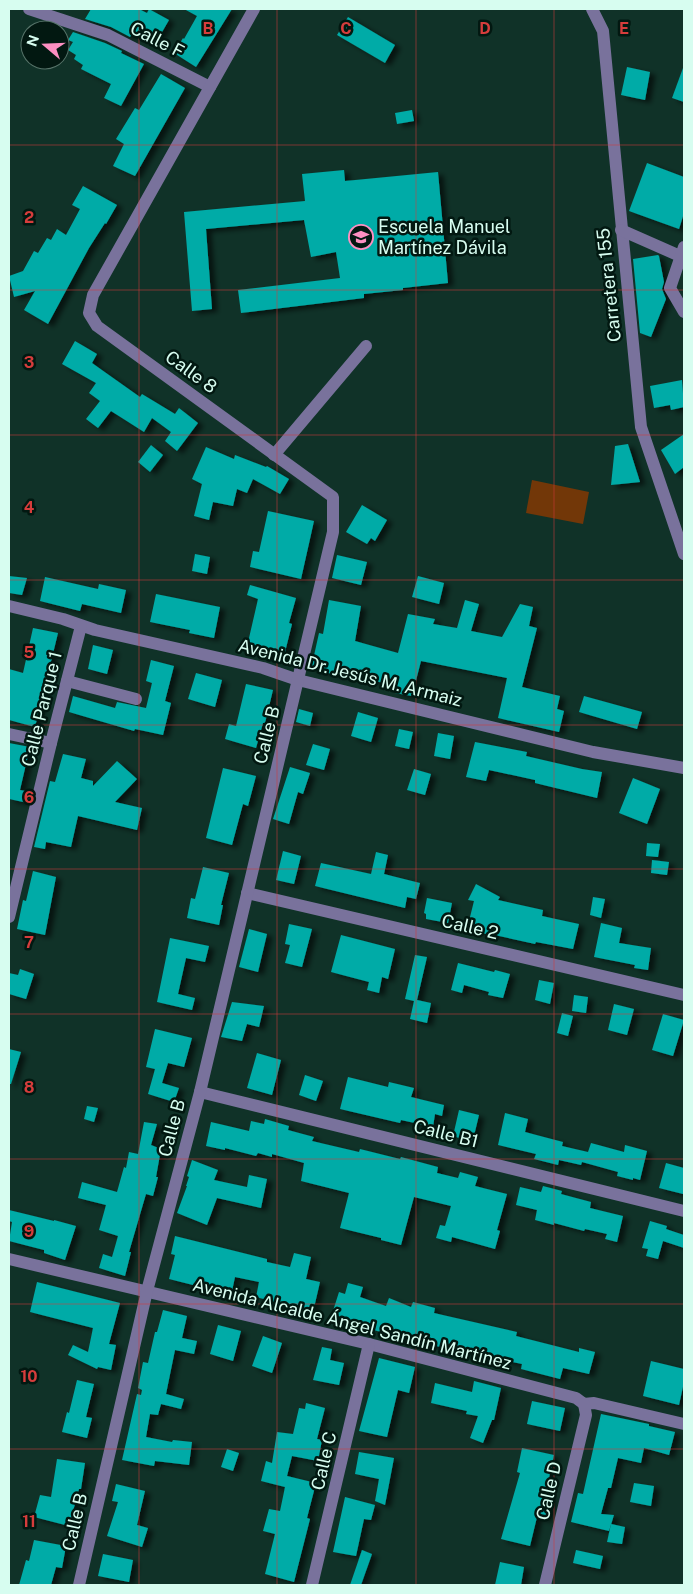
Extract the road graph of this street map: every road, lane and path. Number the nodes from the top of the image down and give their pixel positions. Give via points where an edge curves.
1 (29, 9) edge
2 (254, 9) edge
3 (592, 9) edge
4 (210, 87) junction
5 (621, 230) junction
6 (682, 252) edge
7 (684, 312) edge
8 (366, 346) dead end
9 (274, 455) junction
10 (684, 554) edge
11 (9, 606) edge
12 (81, 626) junction
13 (298, 680) junction
14 (67, 681) junction
15 (136, 699) dead end
16 (9, 734) edge
17 (51, 743) junction
18 (684, 768) edge
19 (247, 892) junction
20 (9, 917) edge
21 (684, 996) edge
22 (200, 1092) junction
23 (684, 1210) edge
24 (9, 1258) edge
25 (147, 1291) junction
26 (369, 1344) junction
27 (584, 1404) junction
28 (684, 1424) edge
29 (79, 1585) edge
30 (312, 1585) edge
31 (545, 1585) edge

1 - 4 street, Calle F via 108,35
2 - 4 street, Calle 8
3 - 5 street, Carretera 155 via 603,31
4 - 9 street, Calle 8 via 93,295 89,313 97,326
5 - 6 street
5 - 10 street, Carretera 155 via 640,426
6 - 7 street via 670,288
8 - 9 street
9 - 13 street, Calle 8 via 333,498 333,532
11 - 12 street, Avenida Dr. Jesús M. Armaiz
12 - 13 street, Avenida Dr. Jesús M. Armaiz via 263,668
12 - 14 street, Calle Parque 1
13 - 18 street, Avenida Dr. Jesús M. Armaiz via 593,752
13 - 19 street, Calle B
14 - 15 street
14 - 17 street, Calle Parque 1
16 - 17 street
17 - 20 street, Calle Parque 1
19 - 21 street, Calle 2
19 - 22 street, Calle B
22 - 23 street, Calle B1
22 - 25 street, Calle B
24 - 25 street, Avenida Alcalde Ángel Sandín Martínez
25 - 26 street, Avenida Alcalde Ángel Sandín Martínez
25 - 29 street, Calle B
26 - 27 street, Avenida Alcalde Ángel Sandín Martínez via 576,1398
26 - 30 street, Calle C
27 - 28 street, Avenida Alcalde Ángel Sandín Martínez via 594,1403
27 - 31 street, Calle D via 586,1415

